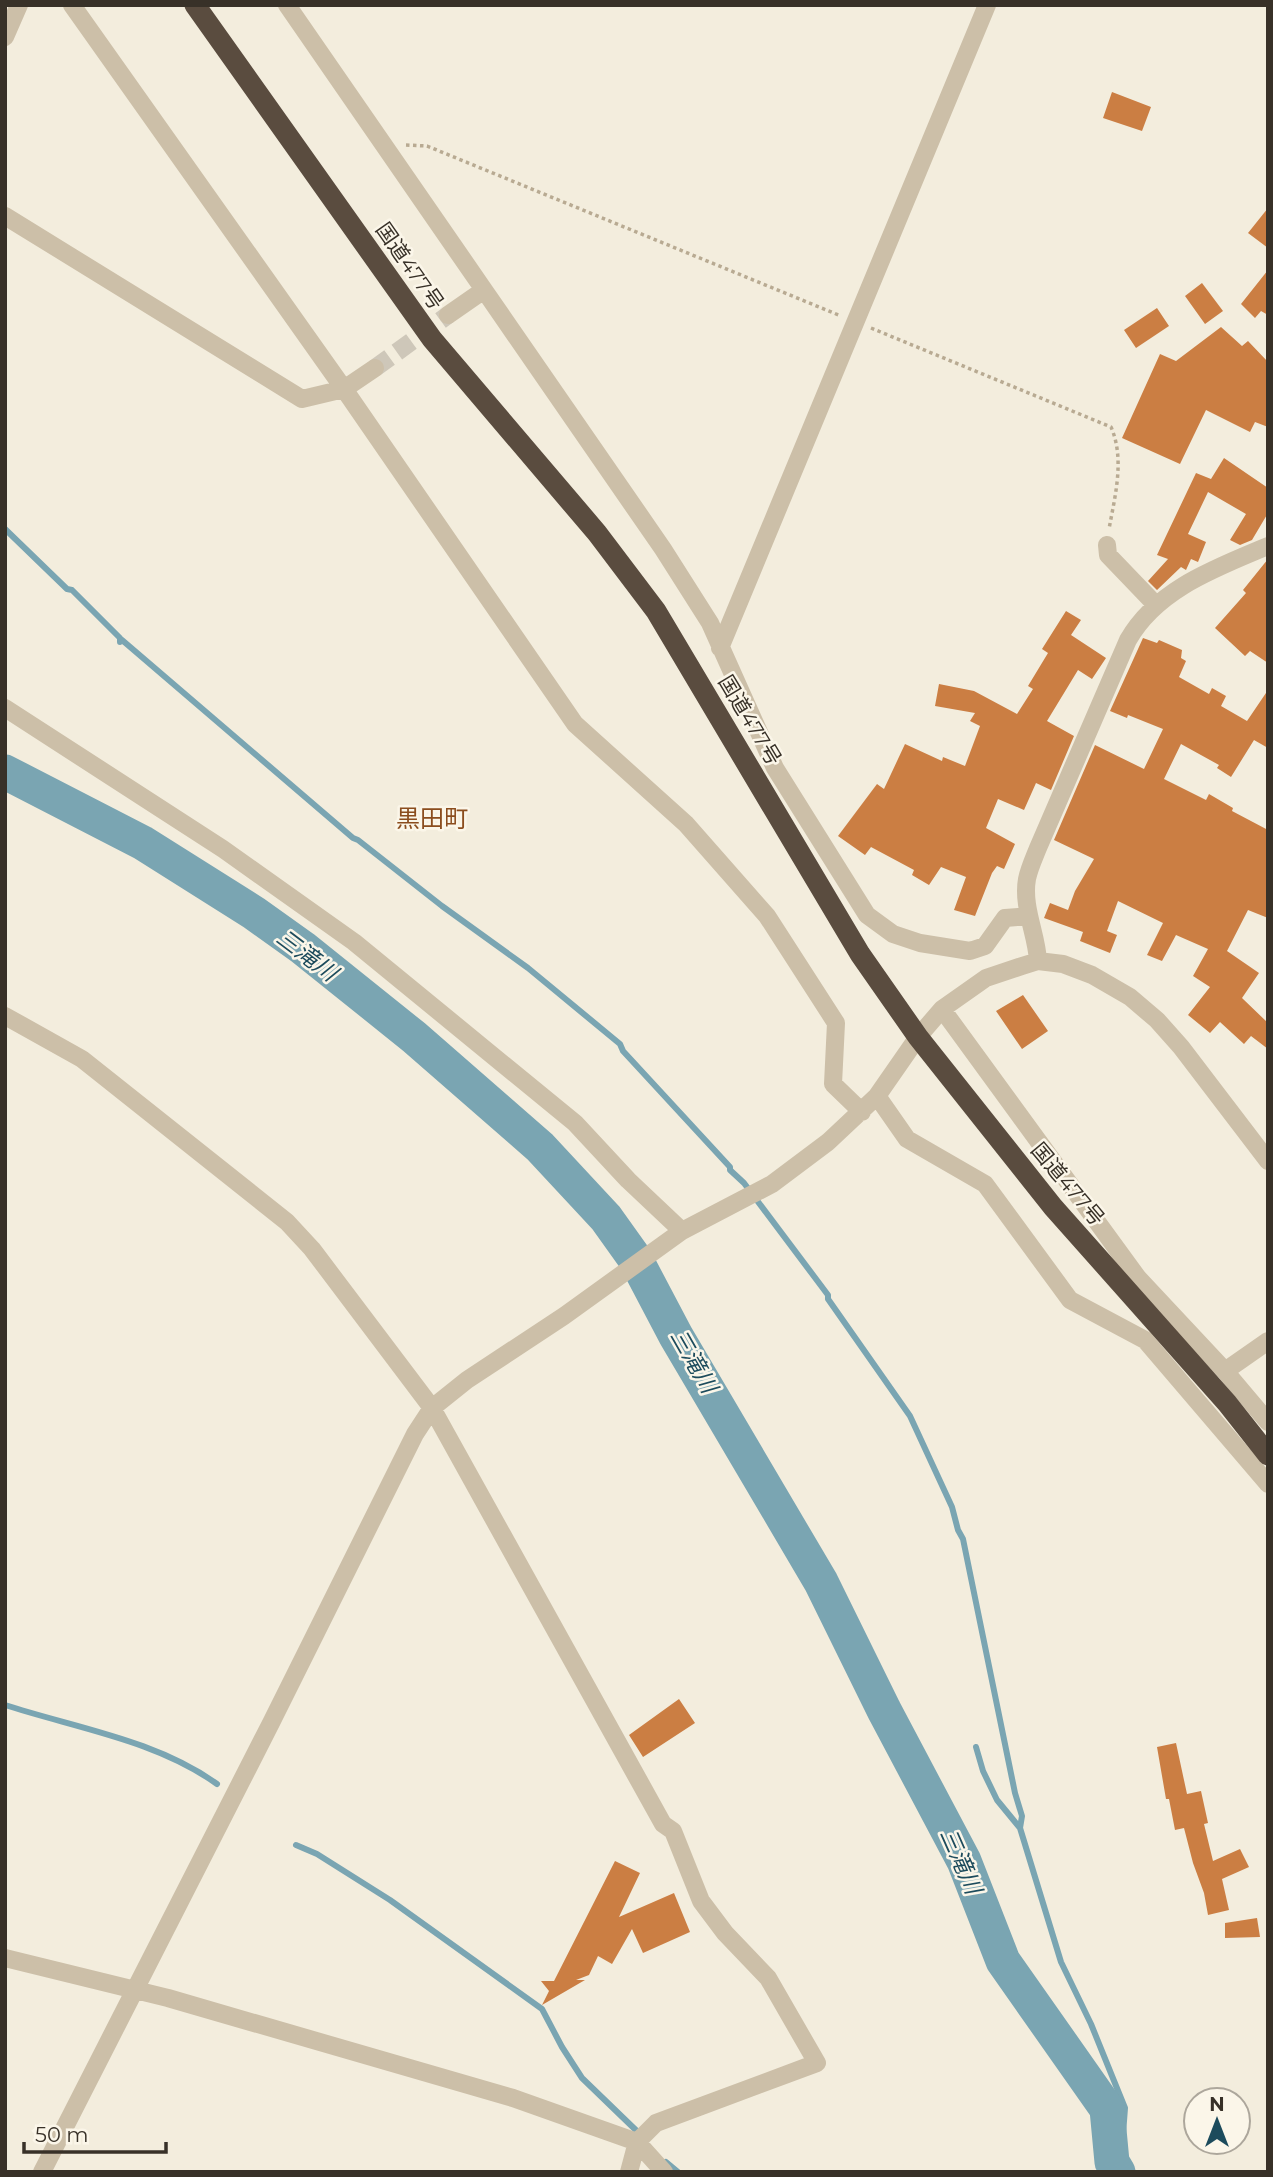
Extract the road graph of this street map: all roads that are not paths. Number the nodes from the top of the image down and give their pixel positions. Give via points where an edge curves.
1 (19, 5) edge
2 (72, 5) edge
3 (195, 5) edge
4 (286, 5) edge
5 (988, 5) edge
6 (5, 37) edge
7 (5, 216) edge
8 (484, 290) junction
9 (448, 314) tunnel mouth
10 (375, 368) tunnel mouth
11 (344, 389) junction
12 (1107, 545) road end
13 (1268, 546) edge
14 (1155, 604) junction
15 (720, 648) junction
16 (5, 708) edge
17 (1029, 916) junction
18 (1038, 961) junction
19 (942, 1009) junction
20 (5, 1016) edge
21 (918, 1037) junction
22 (877, 1096) junction
23 (862, 1112) junction
24 (1268, 1161) edge
25 (680, 1233) junction
26 (1268, 1341) edge
27 (1225, 1371) junction
28 (432, 1408) junction
29 (1268, 1422) edge
30 (1268, 1455) edge
31 (1268, 1484) edge
32 (5, 1958) edge
33 (134, 1989) junction
34 (638, 2141) junction
35 (42, 2172) edge
36 (629, 2172) edge
37 (664, 2172) edge

1 - 6 street
2 - 11 street
3 - 21 highway, 国道477号 via 432,340 597,533 656,611 860,954
4 - 8 street
5 - 15 street
7 - 11 street via 302,399
8 - 9 street
8 - 15 street via 663,549 710,623
10 - 11 street
11 - 23 street via 575,724 686,824 767,916 836,1023 833,1084
12 - 14 street via 1108,555
13 - 14 street via 1178,588
14 - 17 street via 1128,640 1038,848 1027,881
15 - 17 street via 775,768 867,915 893,934 970,951 985,946 1005,918
16 - 25 street via 223,849 354,943 575,1123
17 - 18 street
18 - 19 street via 986,978
18 - 24 street via 1092,975 1130,997 1157,1020
19 - 21 street
19 - 27 street via 1138,1278
20 - 28 street via 82,1059 287,1223 312,1249
21 - 22 street
21 - 30 highway, 国道477号 via 1053,1207
22 - 23 street
22 - 31 street via 907,1139 985,1184 1070,1300 1146,1340
23 - 25 street via 772,1184
25 - 28 street
26 - 27 street
27 - 29 street
28 - 33 street
28 - 34 street via 663,1824 673,1831 701,1901 768,1978 817,2063 656,2123
32 - 33 street
33 - 34 street via 513,2098
33 - 35 street
34 - 36 street
34 - 37 street

